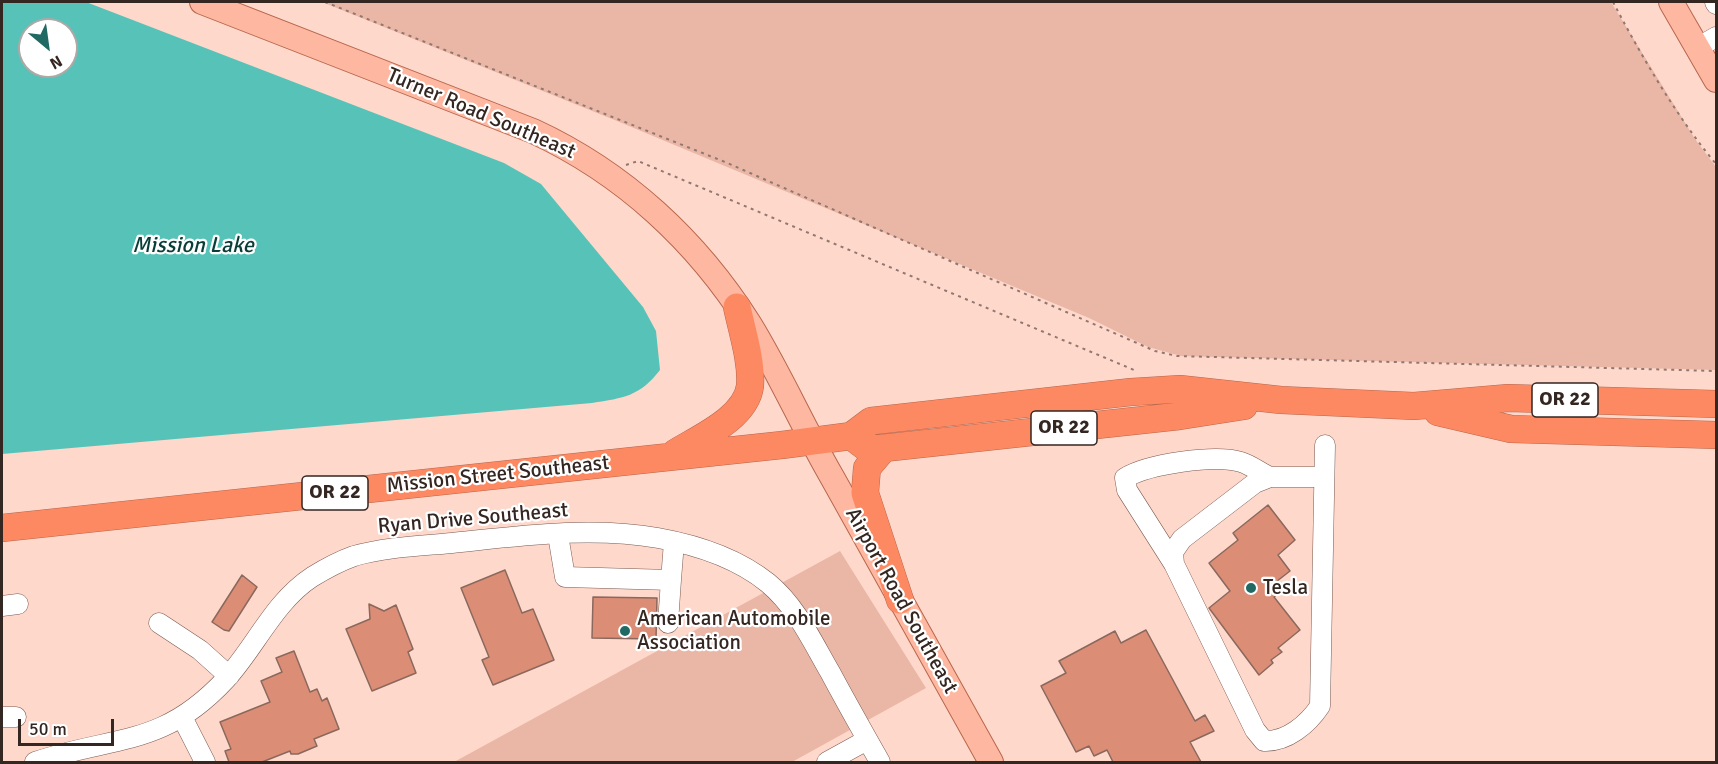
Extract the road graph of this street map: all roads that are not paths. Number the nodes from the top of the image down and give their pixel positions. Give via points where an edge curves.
1 (202, 2) edge
2 (1671, 2) edge
3 (1707, 42) edge
4 (1716, 80) edge
5 (737, 307) junction
6 (1281, 400) junction
7 (1716, 404) edge
8 (1414, 406) junction
9 (1716, 435) edge
10 (851, 436) junction
11 (811, 440) junction
12 (1325, 445) dead end
13 (884, 448) junction
14 (669, 457) junction
15 (1270, 477) junction
16 (1324, 477) junction
17 (2, 528) edge
18 (558, 535) junction
19 (674, 542) junction
20 (1174, 564) junction
21 (671, 580) junction
22 (900, 600) junction
23 (159, 623) dead end
24 (668, 623) dead end
25 (229, 676) junction
26 (182, 717) junction
27 (867, 740) junction
28 (99, 755) edge
29 (73, 758) edge
30 (35, 762) edge
31 (205, 762) edge
32 (827, 762) edge
33 (880, 762) edge
34 (991, 762) edge

1 - 5 main road, Turner Road Southeast via 570,148 606,171 677,231
2 - 3 main road
3 - 4 main road
5 - 11 main road, Turner Road Southeast
5 - 14 highway, OR 22 via 750,386 725,422
6 - 8 highway, Mission Street Southeast / OR 22
6 - 10 highway, Mission Street Southeast / OR 22 via 1180,389 1131,392 871,421
6 - 13 highway, Mission Street Southeast / OR 22 via 1180,416
7 - 8 highway, Mission Street Southeast / OR 22 via 1508,398
8 - 9 highway, Mission Street Southeast / OR 22 via 1511,429
10 - 11 highway, Mission Street Southeast / OR 22
10 - 13 highway, Mission Street Southeast / OR 22 via 868,449
11 - 14 highway, Mission Street Southeast / OR 22
11 - 22 main road, Airport Road Southeast
12 - 16 street
13 - 22 highway via 867,468 865,494
14 - 17 highway, Mission Street Southeast / OR 22
15 - 16 street
15 - 20 street via 1255,483 1182,539 1173,552
15 - 20 street via 1240,462 1184,461 1125,478 1127,490
16 - 20 street via 1320,706 1310,721 1277,742 1264,741 1254,730
18 - 19 street, Ryan Drive Southeast via 630,535
18 - 21 street via 565,577
18 - 25 street, Ryan Drive Southeast via 390,549 351,557 311,578 290,595
19 - 21 street
19 - 27 street, Ryan Drive Southeast via 715,553 777,591 805,628
21 - 24 street
22 - 34 main road, Airport Road Southeast
23 - 25 street via 200,650
25 - 26 street, Ryan Drive Southeast
26 - 28 street, Ryan Drive Southeast
26 - 31 street
27 - 32 street
27 - 33 street, Ryan Drive Southeast
28 - 29 street, Ryan Drive Southeast
29 - 30 street, Ryan Drive Southeast

